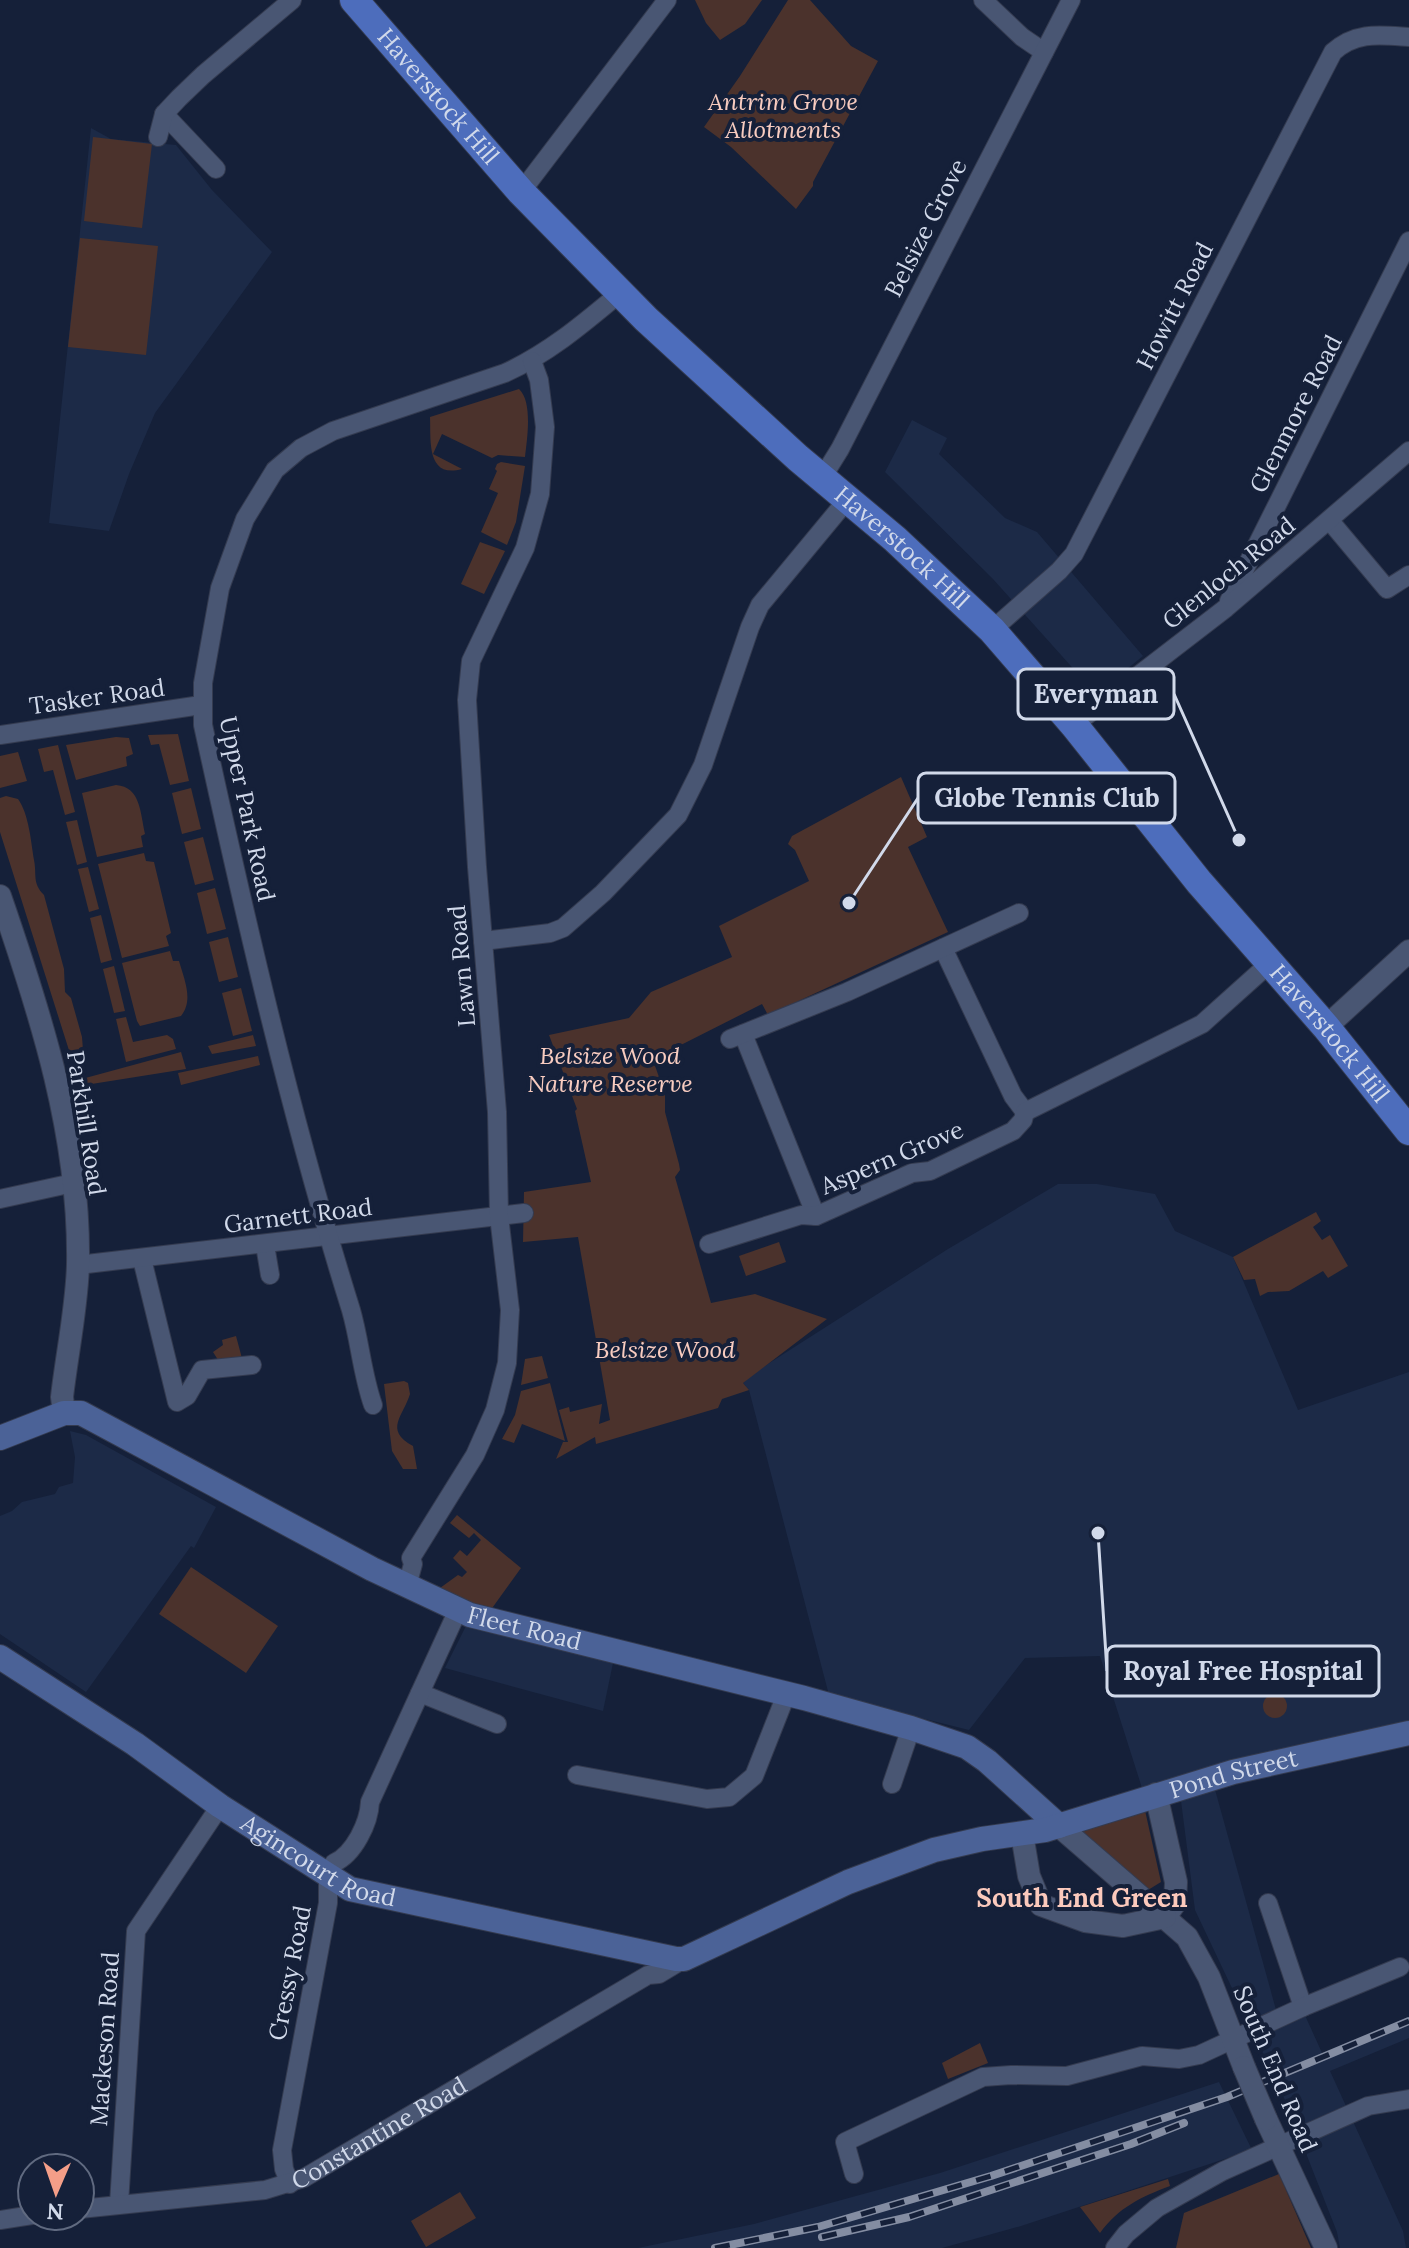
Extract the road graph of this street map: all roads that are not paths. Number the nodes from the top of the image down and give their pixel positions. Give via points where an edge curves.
1 (292, 0) edge
2 (354, 0) edge
3 (667, 0) edge
4 (983, 0) edge
5 (1071, 0) edge
6 (1409, 37) edge
7 (1044, 52) junction
8 (164, 114) junction
9 (158, 137) dead end
10 (216, 169) dead end
11 (521, 192) junction
12 (1409, 241) edge
13 (620, 293) junction
14 (532, 361) junction
15 (1409, 451) edge
16 (822, 478) junction
17 (847, 500) junction
18 (1330, 521) junction
19 (1409, 575) edge
20 (1226, 608) junction
21 (992, 630) junction
22 (201, 705) junction
23 (1074, 725) junction
24 (0, 735) edge
25 (0, 896) edge
26 (1019, 913) dead end
27 (483, 941) junction
28 (943, 948) junction
29 (1409, 951) edge
30 (1270, 963) junction
31 (1326, 1027) junction
32 (1025, 1112) junction
33 (1409, 1131) edge
34 (73, 1183) junction
35 (0, 1199) edge
36 (524, 1213) dead end
37 (499, 1216) junction
38 (816, 1216) junction
39 (327, 1234) junction
40 (709, 1244) dead end
41 (265, 1245) junction
42 (142, 1259) junction
43 (78, 1265) junction
44 (270, 1275) dead end
45 (252, 1365) dead end
46 (373, 1405) dead end
47 (64, 1413) junction
48 (0, 1438) edge
49 (399, 1582) junction
50 (458, 1610) junction
51 (0, 1657) edge
52 (420, 1693) junction
53 (786, 1695) junction
54 (497, 1724) dead end
55 (911, 1728) junction
56 (1409, 1733) edge
57 (577, 1775) dead end
58 (892, 1784) dead end
59 (1156, 1794) junction
60 (1030, 1801) junction
61 (220, 1806) junction
62 (1059, 1826) junction
63 (1022, 1834) junction
64 (328, 1876) junction
65 (1268, 1903) dead end
66 (1165, 1917) junction
67 (648, 1965) junction
68 (1400, 1967) dead end
69 (1303, 2007) junction
70 (1233, 2040) junction
71 (1409, 2099) edge
72 (1278, 2148) junction
73 (854, 2174) dead end
74 (290, 2184) junction
75 (119, 2204) junction
76 (96, 2207) edge
77 (1115, 2248) edge
78 (1326, 2248) edge

1 - 8 street
2 - 11 main road, Haverstock Hill
3 - 11 street
4 - 7 street
5 - 7 street, Belsize Grove
6 - 21 street, Howitt Road via 1355,37 1333,52 1074,554
7 - 16 street, Belsize Grove
8 - 9 street
8 - 10 street
11 - 13 main road, Haverstock Hill
12 - 20 street, Glenmore Road
13 - 14 street, Upper Park Road
13 - 16 main road, Haverstock Hill
14 - 22 street, Upper Park Road via 333,431 275,470 230,555 212,624
14 - 27 street, Lawn Road via 545,427 540,494 525,548 480,639 468,677
15 - 18 street, Glenloch Road
16 - 17 main road, Haverstock Hill
17 - 21 main road, Haverstock Hill
17 - 27 street via 760,605 703,765 678,815 563,928
18 - 19 street via 1387,589
18 - 20 street, Glenloch Road
20 - 23 street, Glenloch Road
21 - 23 main road, Haverstock Hill
22 - 24 street, Tasker Road
22 - 39 street, Upper Park Road via 253,954
23 - 30 main road, Haverstock Hill via 1178,858
25 - 34 street, Parkhill Road via 40,1016
26 - 28 street, Aspern Grove
27 - 37 street, Lawn Road via 497,1112
28 - 32 street
28 - 38 street, Aspern Grove via 737,1036
29 - 31 street
30 - 31 main road, Haverstock Hill
30 - 32 street, Aspern Grove via 1202,1024
31 - 33 main road, Haverstock Hill
32 - 38 street, Aspern Grove via 1013,1131
34 - 35 street
34 - 43 street, Parkhill Road
36 - 37 street, Garnett Road
37 - 39 street, Garnett Road
37 - 49 street, Lawn Road via 510,1310 503,1383 475,1455 411,1558 403,1560
38 - 40 street via 801,1215
39 - 41 street, Garnett Road
39 - 46 street, Upper Park Road
41 - 42 street, Garnett Road
41 - 44 street
42 - 43 street, Garnett Road
42 - 45 street via 177,1402 187,1396 202,1370
43 - 47 street, Parkhill Road
47 - 48 main road
47 - 49 main road, Fleet Road via 92,1418
49 - 50 main road, Fleet Road
50 - 52 street, Cressy Road
50 - 53 main road, Fleet Road
51 - 61 main road, Agincourt Road
52 - 54 street
52 - 64 street, Cressy Road via 351,1852 334,1863
53 - 55 main road, Fleet Road
53 - 57 street via 754,1776 729,1797 707,1799
55 - 58 street
55 - 60 main road, Fleet Road via 967,1747
56 - 59 main road, Pond Street
59 - 62 main road, Pond Street
59 - 66 street via 1176,1882 1175,1903
60 - 62 main road, Fleet Road
60 - 63 main road
61 - 64 main road, Agincourt Road
61 - 75 street, Mackeson Road via 136,1931
62 - 63 main road
62 - 66 street
63 - 66 street via 1029,1876 1041,1905 1085,1921 1123,1926
63 - 67 main road, Agincourt Road via 934,1850 684,1959
64 - 67 main road, Agincourt Road via 350,1889
64 - 74 street, Cressy Road via 328,1903 282,2150
65 - 69 street
66 - 70 street, South End Road via 1194,1948
67 - 74 street, Constantine Road
68 - 69 street
69 - 70 street
70 - 72 street, South End Road, bridge
70 - 73 street via 1199,2055 1142,2056 1067,2076 983,2077 845,2142
71 - 72 street via 1368,2106
72 - 77 street via 1157,2208
72 - 78 street, South End Road
74 - 75 street, Constantine Road
75 - 76 street, Constantine Road

